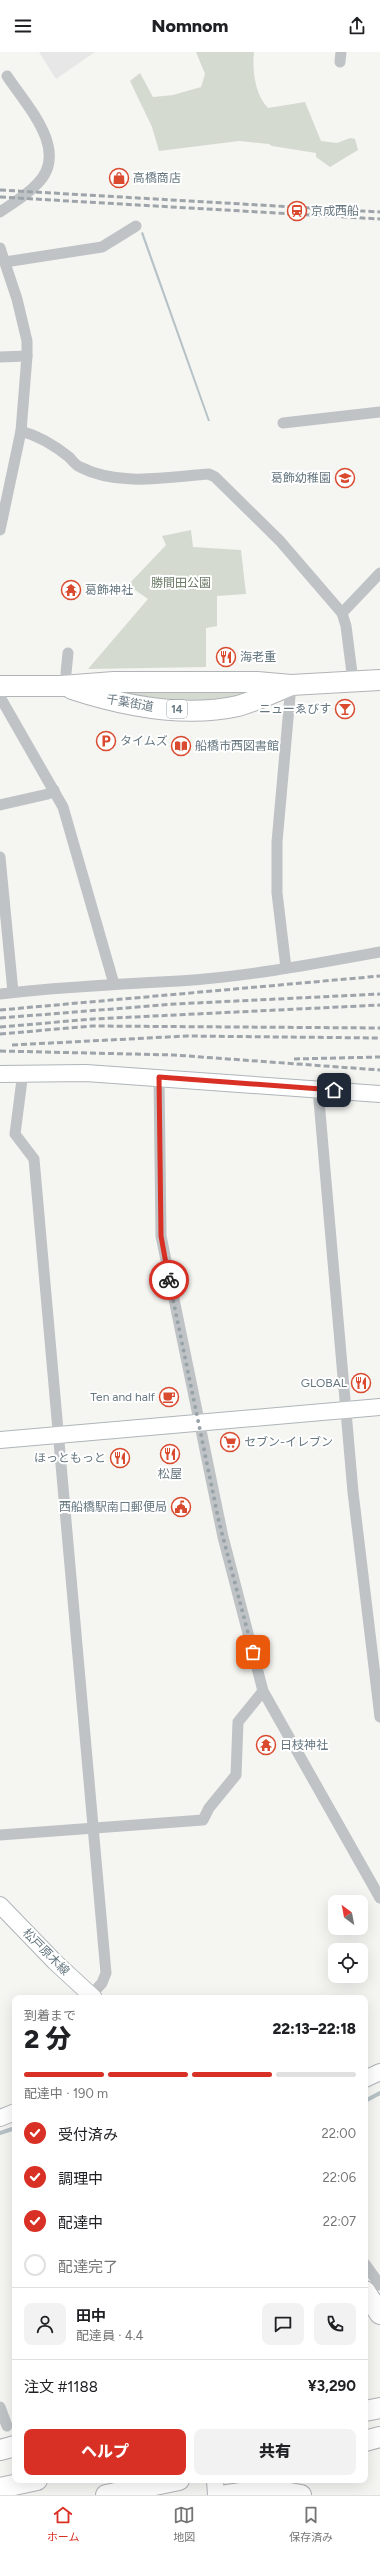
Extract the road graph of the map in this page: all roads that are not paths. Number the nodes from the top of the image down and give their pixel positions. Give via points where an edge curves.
1 (7, 76) dead end
2 (0, 212) edge
3 (136, 226) dead end
4 (0, 248) edge
5 (5, 262) junction
6 (27, 356) junction
7 (0, 357) edge
8 (380, 412) edge
9 (283, 423) dead end
10 (21, 431) junction
11 (0, 530) edge
12 (380, 573) edge
13 (342, 613) junction
14 (68, 653) dead end
15 (64, 680) junction
16 (380, 680) edge
17 (353, 681) junction
18 (291, 685) junction
19 (0, 686) edge
20 (0, 697) edge
21 (54, 790) junction
22 (0, 805) edge
23 (0, 857) edge
24 (380, 952) edge
25 (286, 968) junction
26 (114, 984) junction
27 (13, 992) junction
28 (0, 994) edge
29 (23, 1072) junction
30 (0, 1074) edge
31 (159, 1077) junction
32 (318, 1089) junction
33 (380, 1094) edge
34 (380, 1407) edge
35 (347, 1410) junction
36 (198, 1424) junction
37 (58, 1435) junction
38 (0, 1440) edge
39 (263, 1691) junction
40 (380, 1717) edge
41 (92, 1828) junction
42 (0, 1836) edge
43 (380, 1898) edge
44 (0, 1905) edge
45 (91, 1995) edge
46 (94, 1995) edge
47 (380, 2072) edge
48 (368, 2078) edge
49 (12, 2113) edge
50 (0, 2118) edge
51 (368, 2268) edge
52 (380, 2285) edge
53 (368, 2296) edge
54 (380, 2314) edge
55 (0, 2407) edge
56 (380, 2408) edge
57 (368, 2410) edge
58 (7, 2425) edge
59 (380, 2437) edge
60 (368, 2440) edge
61 (12, 2447) edge
62 (0, 2450) edge
63 (12, 2460) edge
64 (0, 2462) edge
65 (23, 2483) edge
66 (164, 2483) edge
67 (215, 2483) edge
68 (0, 2488) edge
69 (106, 2495) edge
70 (216, 2495) edge
71 (227, 2495) edge
72 (301, 2495) edge

1 - 2 street via 50,144 51,159 38,183
3 - 5 street via 102,247
4 - 5 street
5 - 6 street via 27,341
6 - 7 street
6 - 10 street
8 - 9 street
10 - 11 street
10 - 13 street via 36,435 69,457 78,467 98,474 130,479 209,474 215,477 280,541
12 - 13 street
13 - 17 street
14 - 15 street
15 - 18 highway, 千葉街道 / 14 via 257,682
15 - 18 highway, 千葉街道 / 14 via 97,697 161,709 209,710 238,706
15 - 19 highway, 千葉街道 / 14
16 - 17 highway, 千葉街道 / 14
17 - 18 highway, 千葉街道 / 14
18 - 25 street via 277,842 276,894
20 - 21 street
21 - 22 street via 48,794
21 - 26 street via 63,807
23 - 27 street
24 - 25 street
25 - 26 street via 179,981
26 - 27 street
27 - 28 street
29 - 30 street
29 - 31 street
29 - 37 street via 15,1134 34,1160
31 - 32 street
31 - 36 street via 161,1236
32 - 33 street
32 - 35 street
34 - 35 street
35 - 36 street
35 - 40 street
36 - 37 street
36 - 39 street via 223,1536
37 - 38 street
37 - 41 street
39 - 41 street via 238,1722 236,1775 209,1808 203,1820
39 - 43 street
41 - 42 street
41 - 46 street via 106,1973
44 - 45 street, 松戸原木線
47 - 48 street
49 - 50 street
51 - 52 street
53 - 54 highway
55 - 58 street
56 - 57 highway
59 - 60 highway
61 - 62 highway
63 - 64 highway
65 - 68 highway
66 - 69 highway
67 - 70 street
71 - 72 highway via 268,2489

